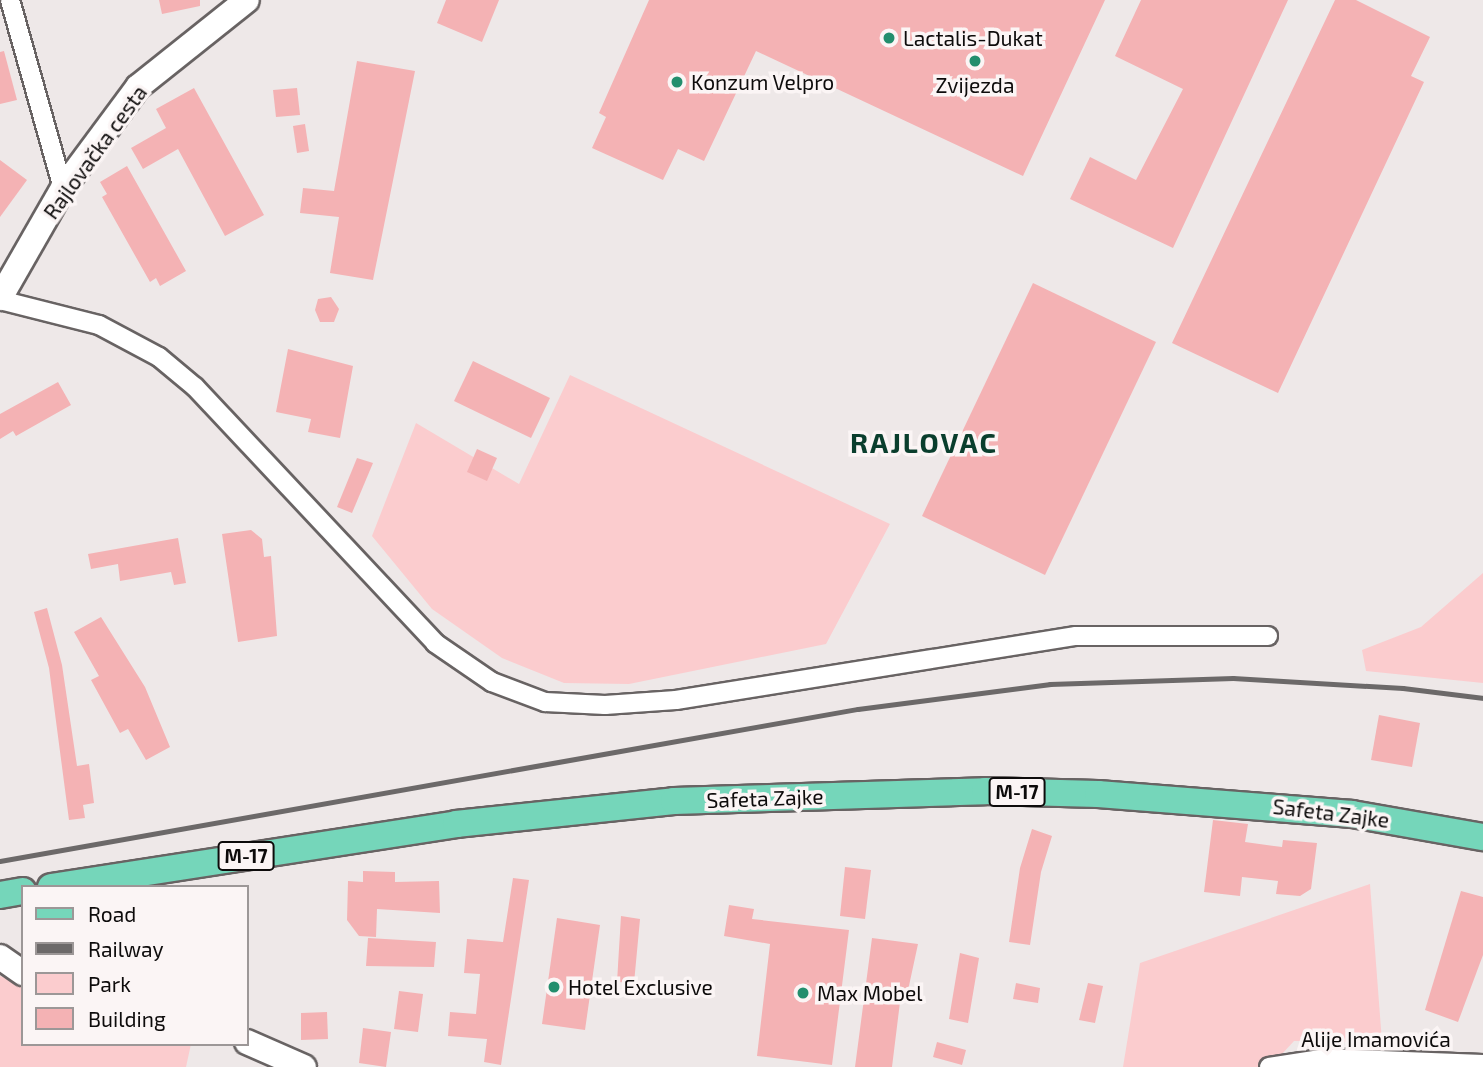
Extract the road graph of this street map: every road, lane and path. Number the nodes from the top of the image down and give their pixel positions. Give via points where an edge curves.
1 (10, 0) edge
2 (247, 0) edge
3 (63, 188) junction
4 (0, 299) edge
5 (1268, 636) dead end
6 (1483, 837) edge
7 (64, 885) edge
8 (21, 891) edge
9 (0, 895) edge
10 (0, 957) edge
11 (21, 972) edge
12 (248, 1042) edge
13 (1483, 1064) edge
14 (304, 1067) edge
15 (1269, 1067) edge

1 - 3 street
2 - 3 street, Rajlovačka cesta via 138,87
3 - 4 street, Rajlovačka cesta
4 - 5 street via 99,325 178,371 435,643 472,671 523,696 568,705 676,700 1076,636
6 - 7 main road, Safeta Zajke / M-17 via 1352,814 1098,794 985,791 688,801 456,824
8 - 9 main road
10 - 11 street
12 - 14 street
13 - 15 street, Alije Imamovića via 1327,1058

